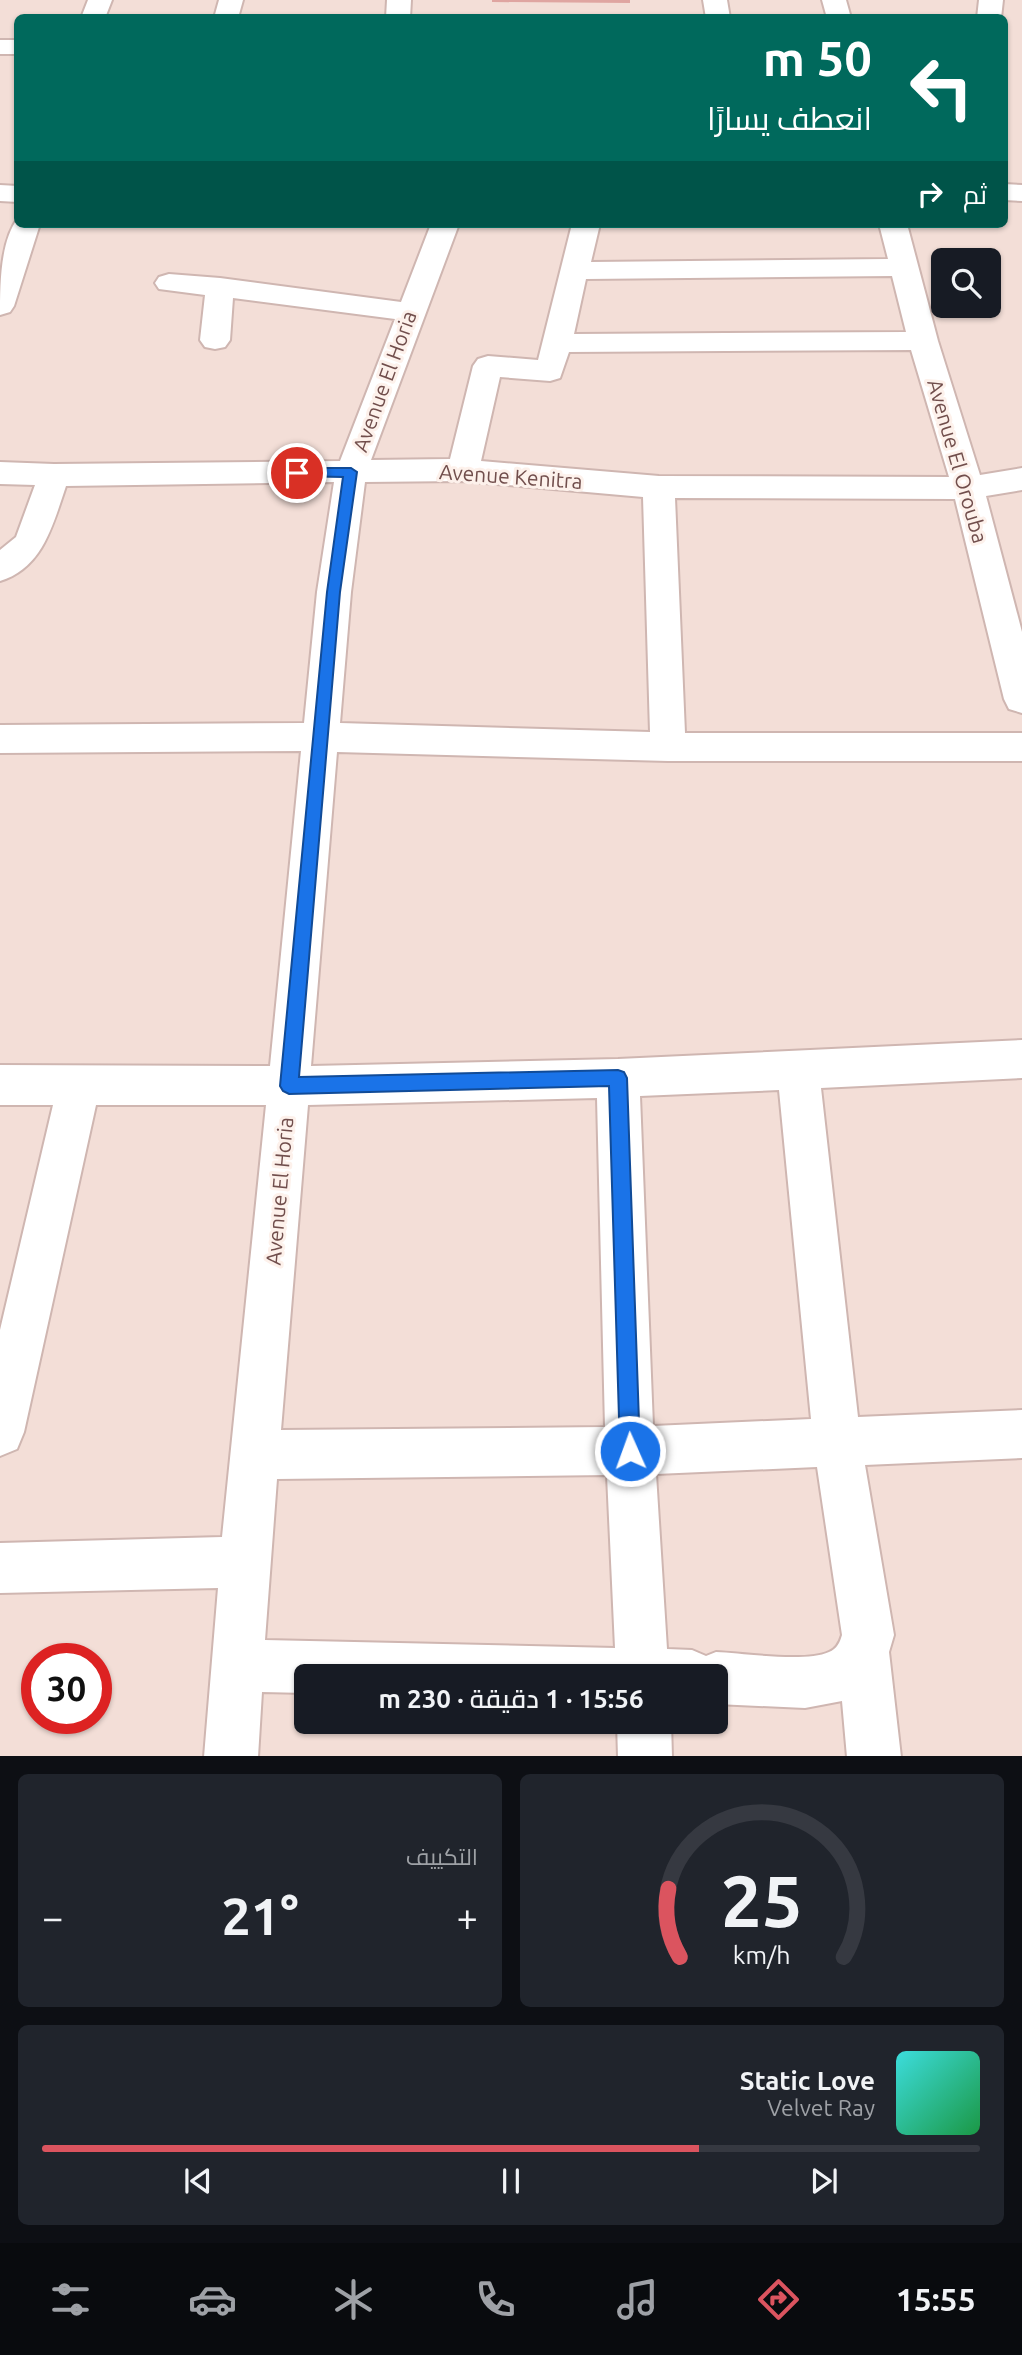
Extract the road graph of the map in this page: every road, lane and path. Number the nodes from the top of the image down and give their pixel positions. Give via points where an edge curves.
1 (25, 228) edge
2 (442, 228) edge
3 (585, 228) edge
4 (894, 228) edge
5 (904, 267) junction
6 (576, 271) junction
7 (169, 283) dead end
8 (220, 287) junction
9 (0, 306) edge
10 (409, 312) junction
11 (215, 340) dead end
12 (923, 341) junction
13 (559, 343) junction
14 (463, 470) junction
15 (351, 472) junction
16 (0, 473) edge
17 (54, 475) junction
18 (1022, 479) edge
19 (659, 487) junction
20 (968, 488) junction
21 (0, 569) edge
22 (1022, 699) edge
23 (320, 737) junction
24 (0, 739) edge
25 (668, 747) junction
26 (1022, 747) edge
27 (1022, 1059) edge
28 (798, 1070) junction
29 (618, 1078) junction
30 (0, 1085) edge
31 (79, 1085) junction
32 (289, 1086) junction
33 (0, 1432) edge
34 (1022, 1434) edge
35 (837, 1442) junction
36 (630, 1451) junction
37 (255, 1455) junction
38 (245, 1562) junction
39 (0, 1568) edge
40 (863, 1655) junction
41 (653, 1664) edge
42 (238, 1665) junction
43 (294, 1668) edge
44 (728, 1678) edge
45 (648, 1734) edge
46 (231, 1756) edge
47 (645, 1756) edge
48 (874, 1756) edge

1 - 9 street
2 - 10 street, Avenue El Horia
3 - 6 street
4 - 5 street, Avenue El Orouba
5 - 6 street
5 - 12 street, Avenue El Orouba
6 - 13 street
7 - 8 street
8 - 10 street
8 - 11 street
10 - 15 street, Avenue El Horia
12 - 13 street
12 - 20 street, Avenue El Orouba
13 - 14 street via 550,371 488,366
14 - 15 street, Avenue Kenitra
14 - 19 street, Avenue Kenitra
15 - 17 street, Avenue Kenitra
15 - 23 street, Avenue El Horia
16 - 17 street, Avenue Kenitra
17 - 21 street via 30,543
18 - 20 street, Avenue Kenitra
19 - 20 street, Avenue Kenitra
19 - 25 street
20 - 22 street, Avenue El Orouba
23 - 24 street
23 - 25 street
23 - 32 street, Avenue El Horia
25 - 26 street
27 - 28 street
28 - 29 street
28 - 35 street
29 - 32 street
29 - 36 street
30 - 31 street
31 - 32 street
31 - 33 street
32 - 37 street, Avenue El Horia
34 - 35 street
35 - 36 street
35 - 40 street via 867,1618
36 - 37 street
36 - 41 street
37 - 38 street, Avenue El Horia
38 - 39 street
38 - 42 street, Avenue El Horia
40 - 44 street via 852,1669 834,1679
40 - 48 street
42 - 43 street
42 - 46 street, Avenue El Horia
45 - 47 street

